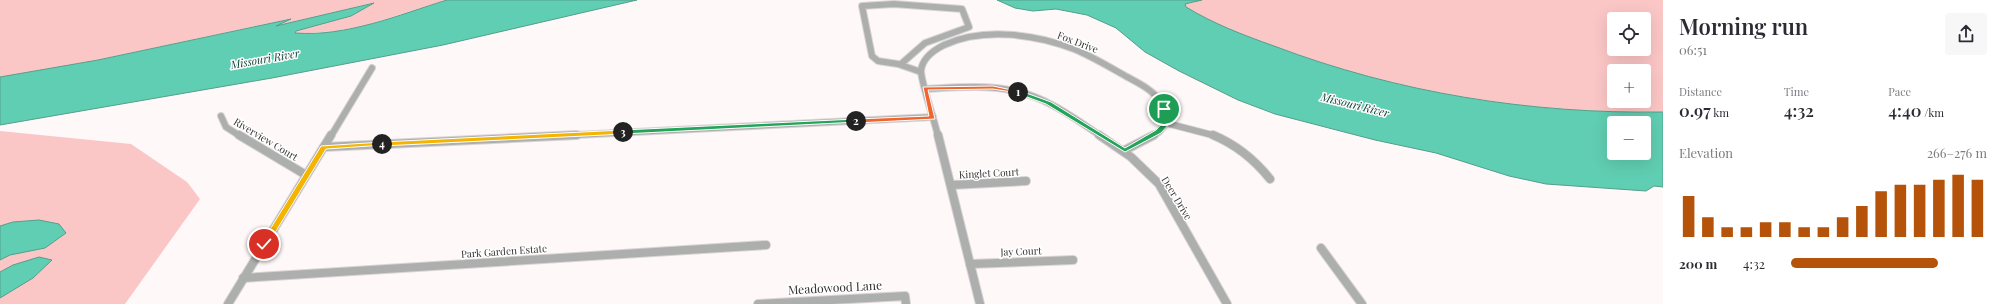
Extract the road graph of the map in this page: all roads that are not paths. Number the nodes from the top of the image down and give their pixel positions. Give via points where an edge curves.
1 (901, 64) junction
2 (372, 68) dead end
3 (921, 72) junction
4 (925, 89) junction
5 (221, 116) dead end
6 (933, 117) junction
7 (1166, 124) junction
8 (324, 147) junction
9 (1125, 150) junction
10 (306, 176) junction
11 (1270, 179) dead end
12 (1026, 181) dead end
13 (952, 185) junction
14 (766, 245) dead end
15 (1321, 248) dead end
16 (1074, 260) dead end
17 (970, 264) junction
18 (244, 278) junction
19 (228, 304) edge
20 (758, 304) edge
21 (906, 304) edge
22 (980, 304) edge
23 (1227, 304) edge
24 (1362, 304) edge

1 - 1 street via 880,62 872,56 863,4 887,3 962,9 969,27 925,43
1 - 3 street
2 - 8 street
3 - 4 street
3 - 7 street, Fox Drive via 923,61 930,54 942,45 959,39 990,35 1034,38 1087,54 1143,86 1158,98 1164,109
4 - 6 street
4 - 9 street, Deer Drive via 993,87 1021,92 1048,103
5 - 10 street, Riverview Court via 226,126
6 - 8 street
6 - 13 street
7 - 9 street via 1159,132
7 - 11 street via 1198,129 1230,142 1258,163
8 - 10 street
9 - 23 street, Deer Drive via 1146,168 1159,184
10 - 18 street
12 - 13 street, Kinglet Court
13 - 17 street
14 - 18 street, Park Garden Estate
15 - 24 street
16 - 17 street, Jay Court
17 - 22 street
18 - 19 street
20 - 21 street, Meadowood Lane via 905,296

